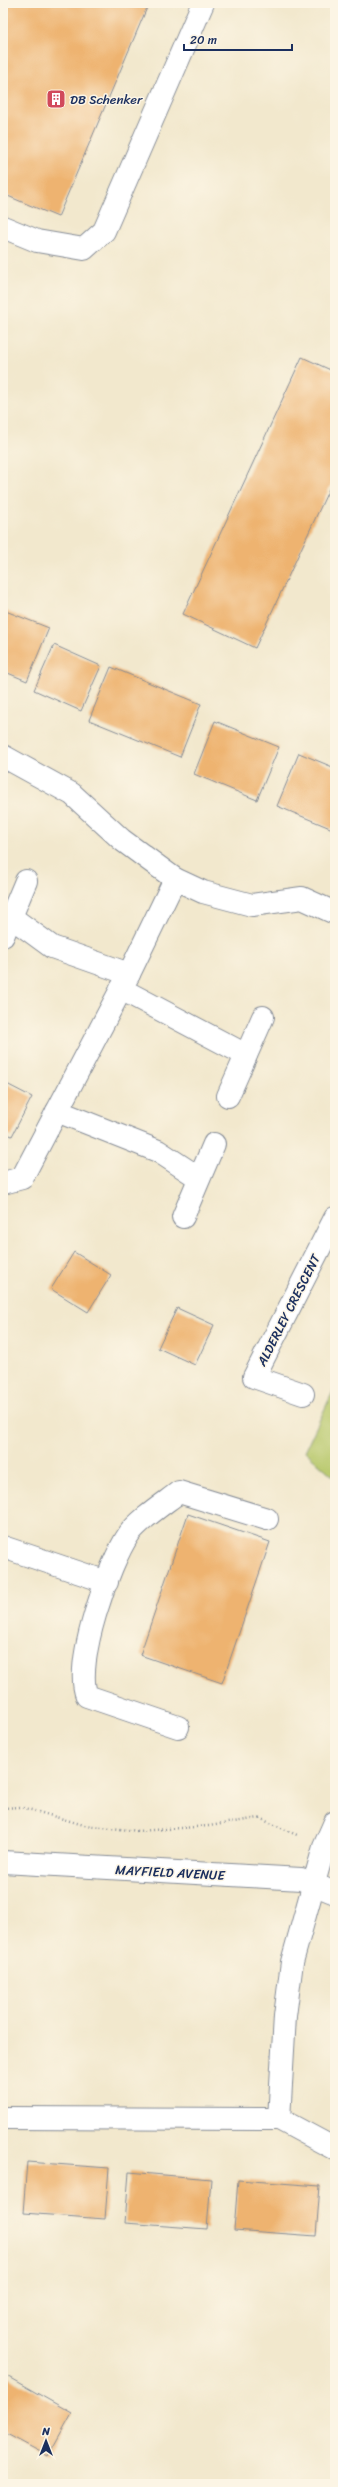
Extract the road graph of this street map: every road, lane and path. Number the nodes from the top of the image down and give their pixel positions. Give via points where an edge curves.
1 (203, 3) edge
2 (3, 227) edge
3 (3, 756) edge
4 (175, 879) junction
5 (26, 881) dead end
6 (335, 913) edge
7 (7, 927) edge
8 (125, 982) junction
9 (263, 1018) dead end
10 (246, 1055) junction
11 (228, 1096) dead end
12 (57, 1110) junction
13 (214, 1144) dead end
14 (200, 1178) junction
15 (3, 1183) edge
16 (183, 1217) dead end
17 (335, 1218) edge
18 (304, 1394) dead end
19 (267, 1519) dead end
20 (3, 1547) edge
21 (107, 1582) junction
22 (178, 1727) dead end
23 (3, 1808) edge
24 (335, 1822) edge
25 (324, 1847) junction
26 (3, 1862) edge
27 (325, 1889) edge
28 (3, 2118) edge
29 (279, 2119) junction
30 (335, 2149) edge

1 - 2 street via 104,230 84,248 37,241
3 - 4 street via 72,794 122,840
4 - 6 street via 203,892 252,905 302,898
4 - 8 street
5 - 7 street
7 - 8 street
8 - 10 street
8 - 12 street
9 - 10 street
10 - 11 street
12 - 14 street via 158,1151
12 - 15 street via 22,1178
13 - 14 street
14 - 16 street
17 - 18 street, ALDERLEY CRESCENT via 254,1377
19 - 21 street via 179,1492 130,1533
20 - 21 street
21 - 22 street via 88,1638 83,1678 87,1696
23 - 25 path via 21,1807 84,1826 138,1832 209,1826 259,1818
24 - 25 street
25 - 27 street
26 - 27 street, MAYFIELD AVENUE via 301,1880
27 - 29 street via 292,1962 285,2016
28 - 29 street
29 - 30 street

